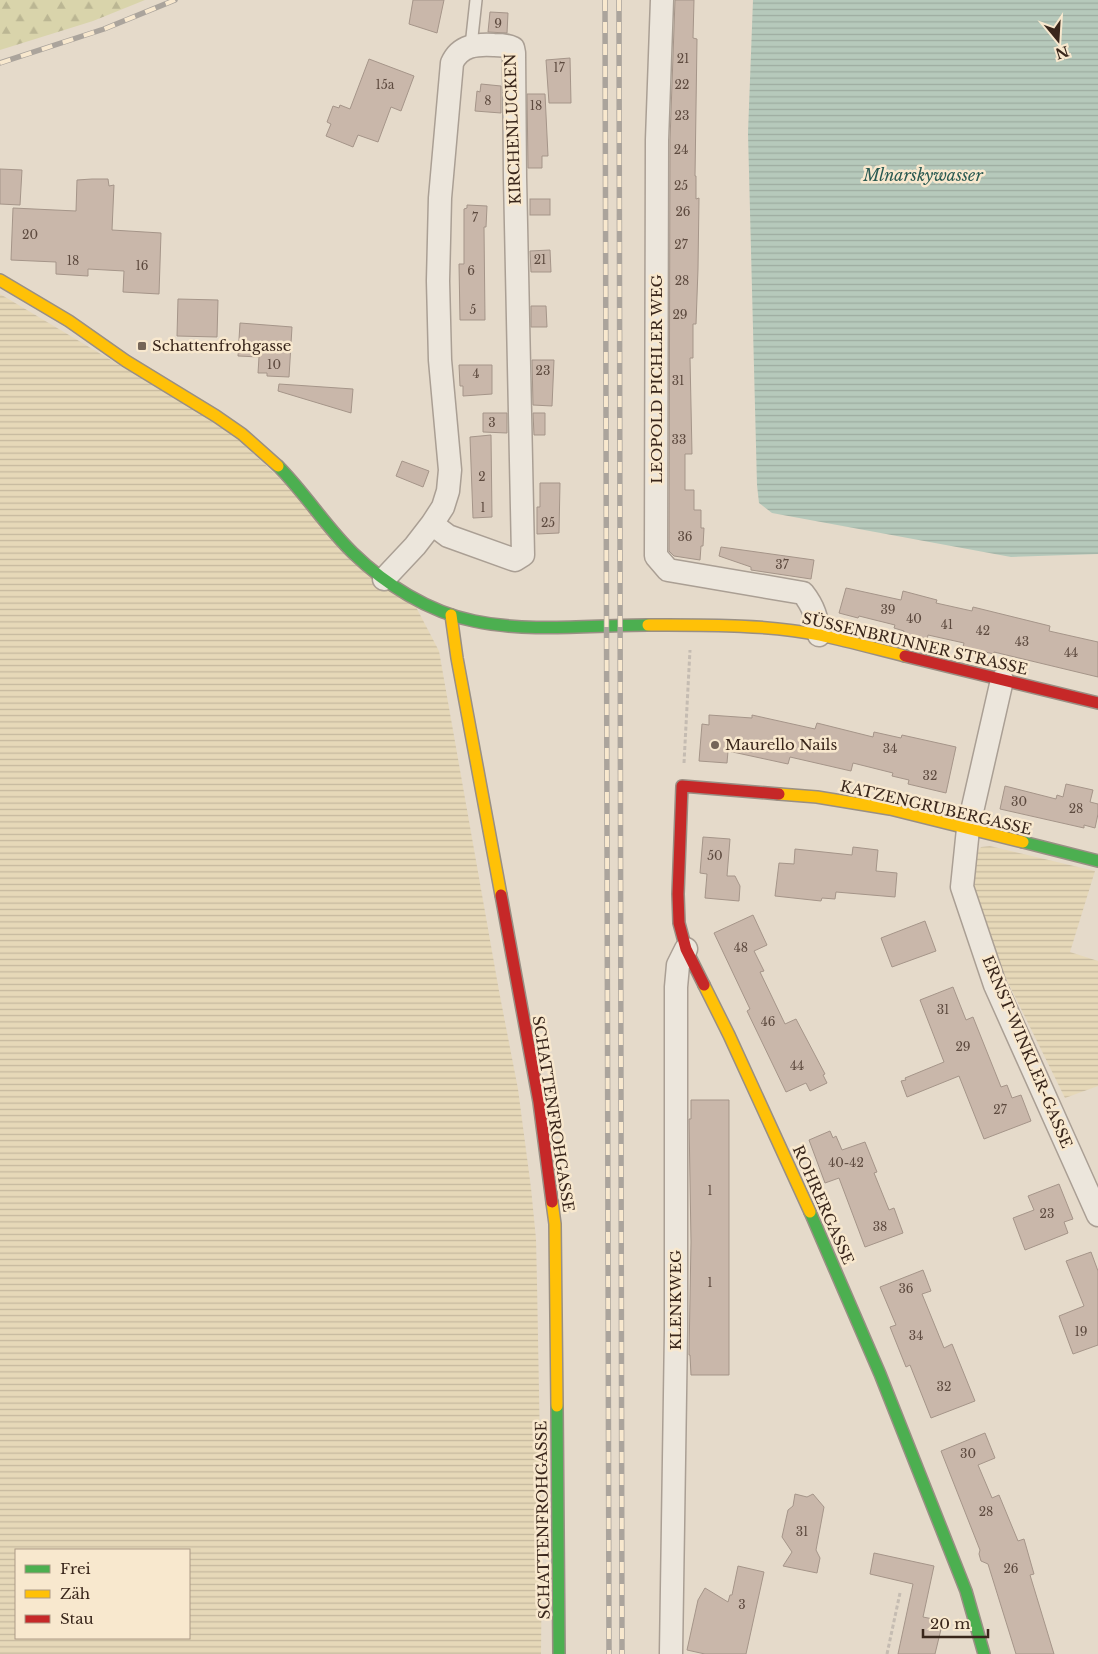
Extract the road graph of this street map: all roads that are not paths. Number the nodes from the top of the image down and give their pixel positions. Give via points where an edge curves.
1 (476, 0) edge
2 (662, 0) edge
3 (471, 46) junction
4 (0, 280) edge
5 (432, 524) junction
6 (384, 579) junction
7 (451, 615) junction
8 (819, 635) junction
9 (1002, 680) junction
10 (1098, 703) edge
11 (705, 787) joint
12 (968, 829) junction
13 (1098, 861) edge
14 (686, 949) junction
15 (1098, 1215) edge
16 (559, 1654) edge
17 (671, 1654) edge
18 (984, 1654) edge

1 - 3 lane
2 - 8 street, LEOPOLD PICHLER WEG via 657,140 656,556 668,570 803,593 814,610
3 - 5 street via 457,54 452,62 444,136 438,290 440,360 450,470 443,507
3 - 5 street, KIRCHENLUCKEN via 508,46 514,53 523,555 516,560 448,536
4 - 6 street, SÜSSENBRUNNER STRASSE via 203,406 242,435 271,458 351,550
5 - 6 street
6 - 7 street, SÜSSENBRUNNER STRASSE via 422,603
7 - 8 street, SÜSSENBRUNNER STRASSE via 473,621 536,626 746,627
7 - 16 street, SCHATTENFROHGASSE via 539,1102 555,1224
8 - 9 street, SÜSSENBRUNNER STRASSE
9 - 10 street, SÜSSENBRUNNER STRASSE
9 - 12 street, ERNST-WINKLER-GASSE
11 - 12 street, KATZENGRUBERGASSE via 817,797
11 - 14 street, ROHRERGASSE via 682,786 678,894 679,923
12 - 13 street, KATZENGRUBERGASSE
12 - 15 street, ERNST-WINKLER-GASSE via 962,887 992,976
14 - 17 street, KLENKWEG via 678,965 676,987 676,1330
14 - 18 street, ROHRERGASSE via 798,1185 880,1374 966,1591

